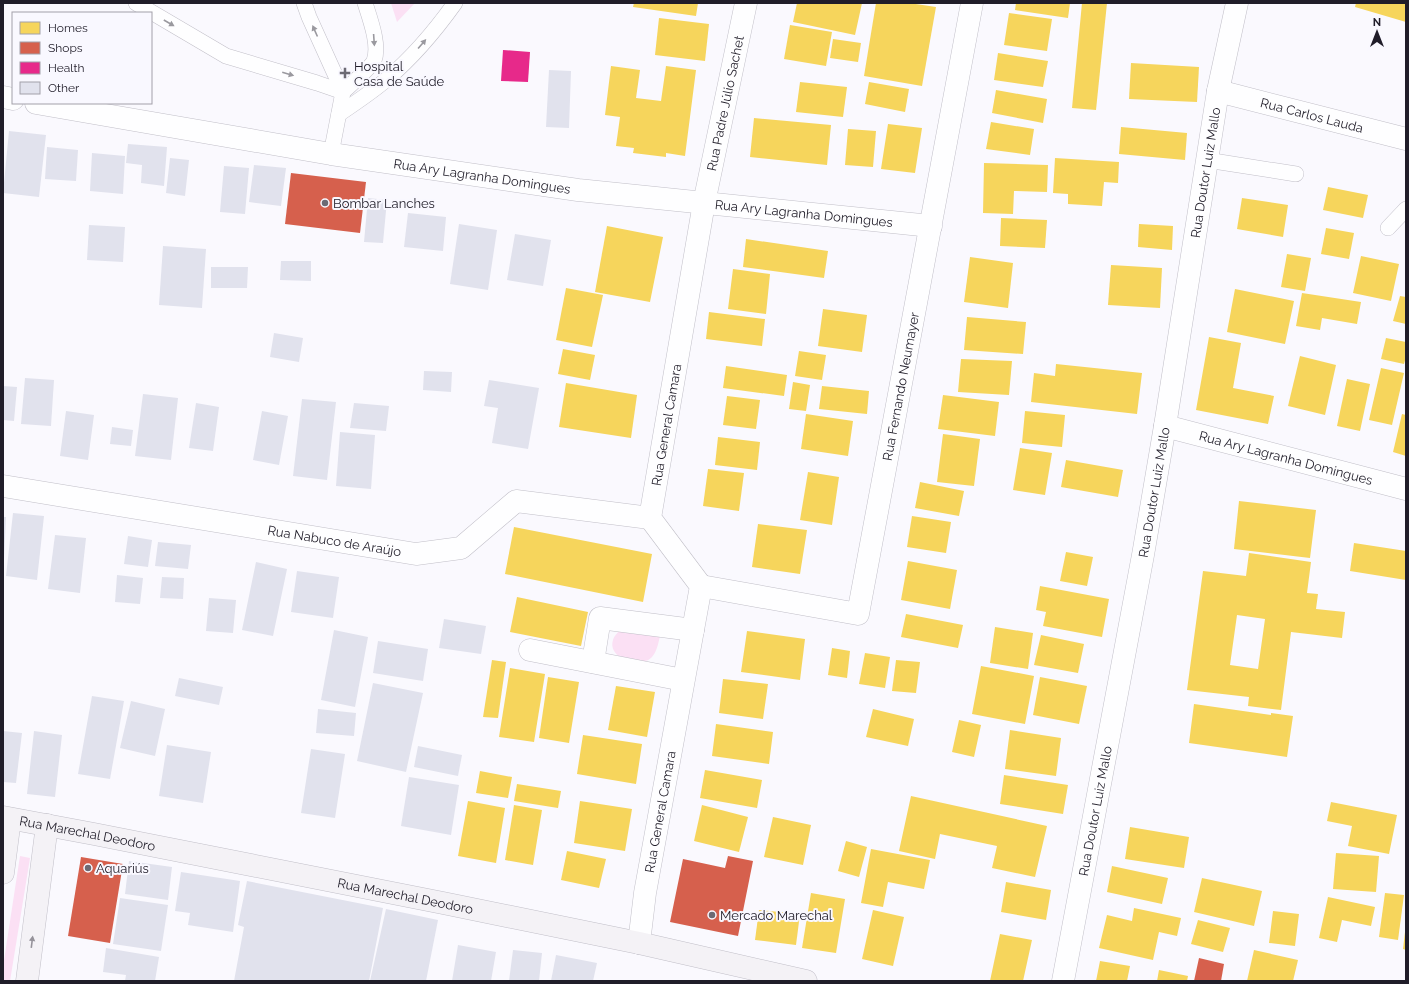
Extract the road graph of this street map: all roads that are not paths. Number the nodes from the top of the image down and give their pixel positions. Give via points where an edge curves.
1 (136, 3) edge
2 (304, 3) edge
3 (365, 3) edge
4 (455, 3) edge
5 (746, 3) edge
6 (972, 3) edge
7 (1237, 3) edge
8 (151, 12) edge
9 (152, 12) edge
10 (1218, 90) junction
11 (343, 92) junction
12 (42, 104) edge
13 (339, 114) junction
14 (1406, 139) edge
15 (330, 154) junction
16 (1207, 160) junction
17 (1296, 174) dead end
18 (704, 203) junction
19 (1406, 209) edge
20 (931, 226) junction
21 (1388, 228) dead end
22 (1165, 426) junction
23 (3, 486) edge
24 (1406, 489) edge
25 (650, 518) junction
26 (701, 586) junction
27 (693, 630) junction
28 (530, 650) dead end
29 (593, 662) junction
30 (683, 680) junction
31 (7, 818) edge
32 (47, 825) junction
33 (3, 874) edge
34 (639, 943) junction
35 (27, 981) edge
36 (806, 981) edge
37 (1063, 981) edge

1 -> 8 lane
11 -> 2 lane
3 -> 11 lane via 373,28 373,62
13 -> 4 lane via 392,75
5 - 18 street, Rua Padre Júlio Sachet
6 - 20 street, Rua Fernando Neumayer
7 - 10 street, Rua Doutor Luiz Mallo
9 -> 11 lane via 226,56
10 - 14 street, Rua Carlos Lauda
10 - 16 street, Rua Doutor Luiz Mallo
11 - 13 lane
12 - 15 street, Rua Ary Lagranha Domingues
13 - 15 lane
15 - 18 street, Rua Ary Lagranha Domingues via 578,190
16 - 17 lane
16 - 22 street, Rua Doutor Luiz Mallo
18 - 20 street, Rua Ary Lagranha Domingues
18 - 25 street, Rua General Camara
19 - 21 lane
20 - 26 street, Rua Fernando Neumayer via 858,614
22 - 24 street, Rua Ary Lagranha Domingues
22 - 37 street, Rua Doutor Luiz Mallo
23 - 25 street, Rua Nabuco de Araújo via 416,554 461,548 516,501
25 - 26 street
26 - 27 street, Rua General Camara
27 - 29 street via 600,618
27 - 30 street, Rua General Camara
28 - 29 street
29 - 30 street
30 - 34 street, Rua General Camara
31 - 32 street, Rua Marechal Deodoro
31 - 33 street
32 - 34 street, Rua Marechal Deodoro
35 -> 32 street
34 - 36 street, Rua Marechal Deodoro

